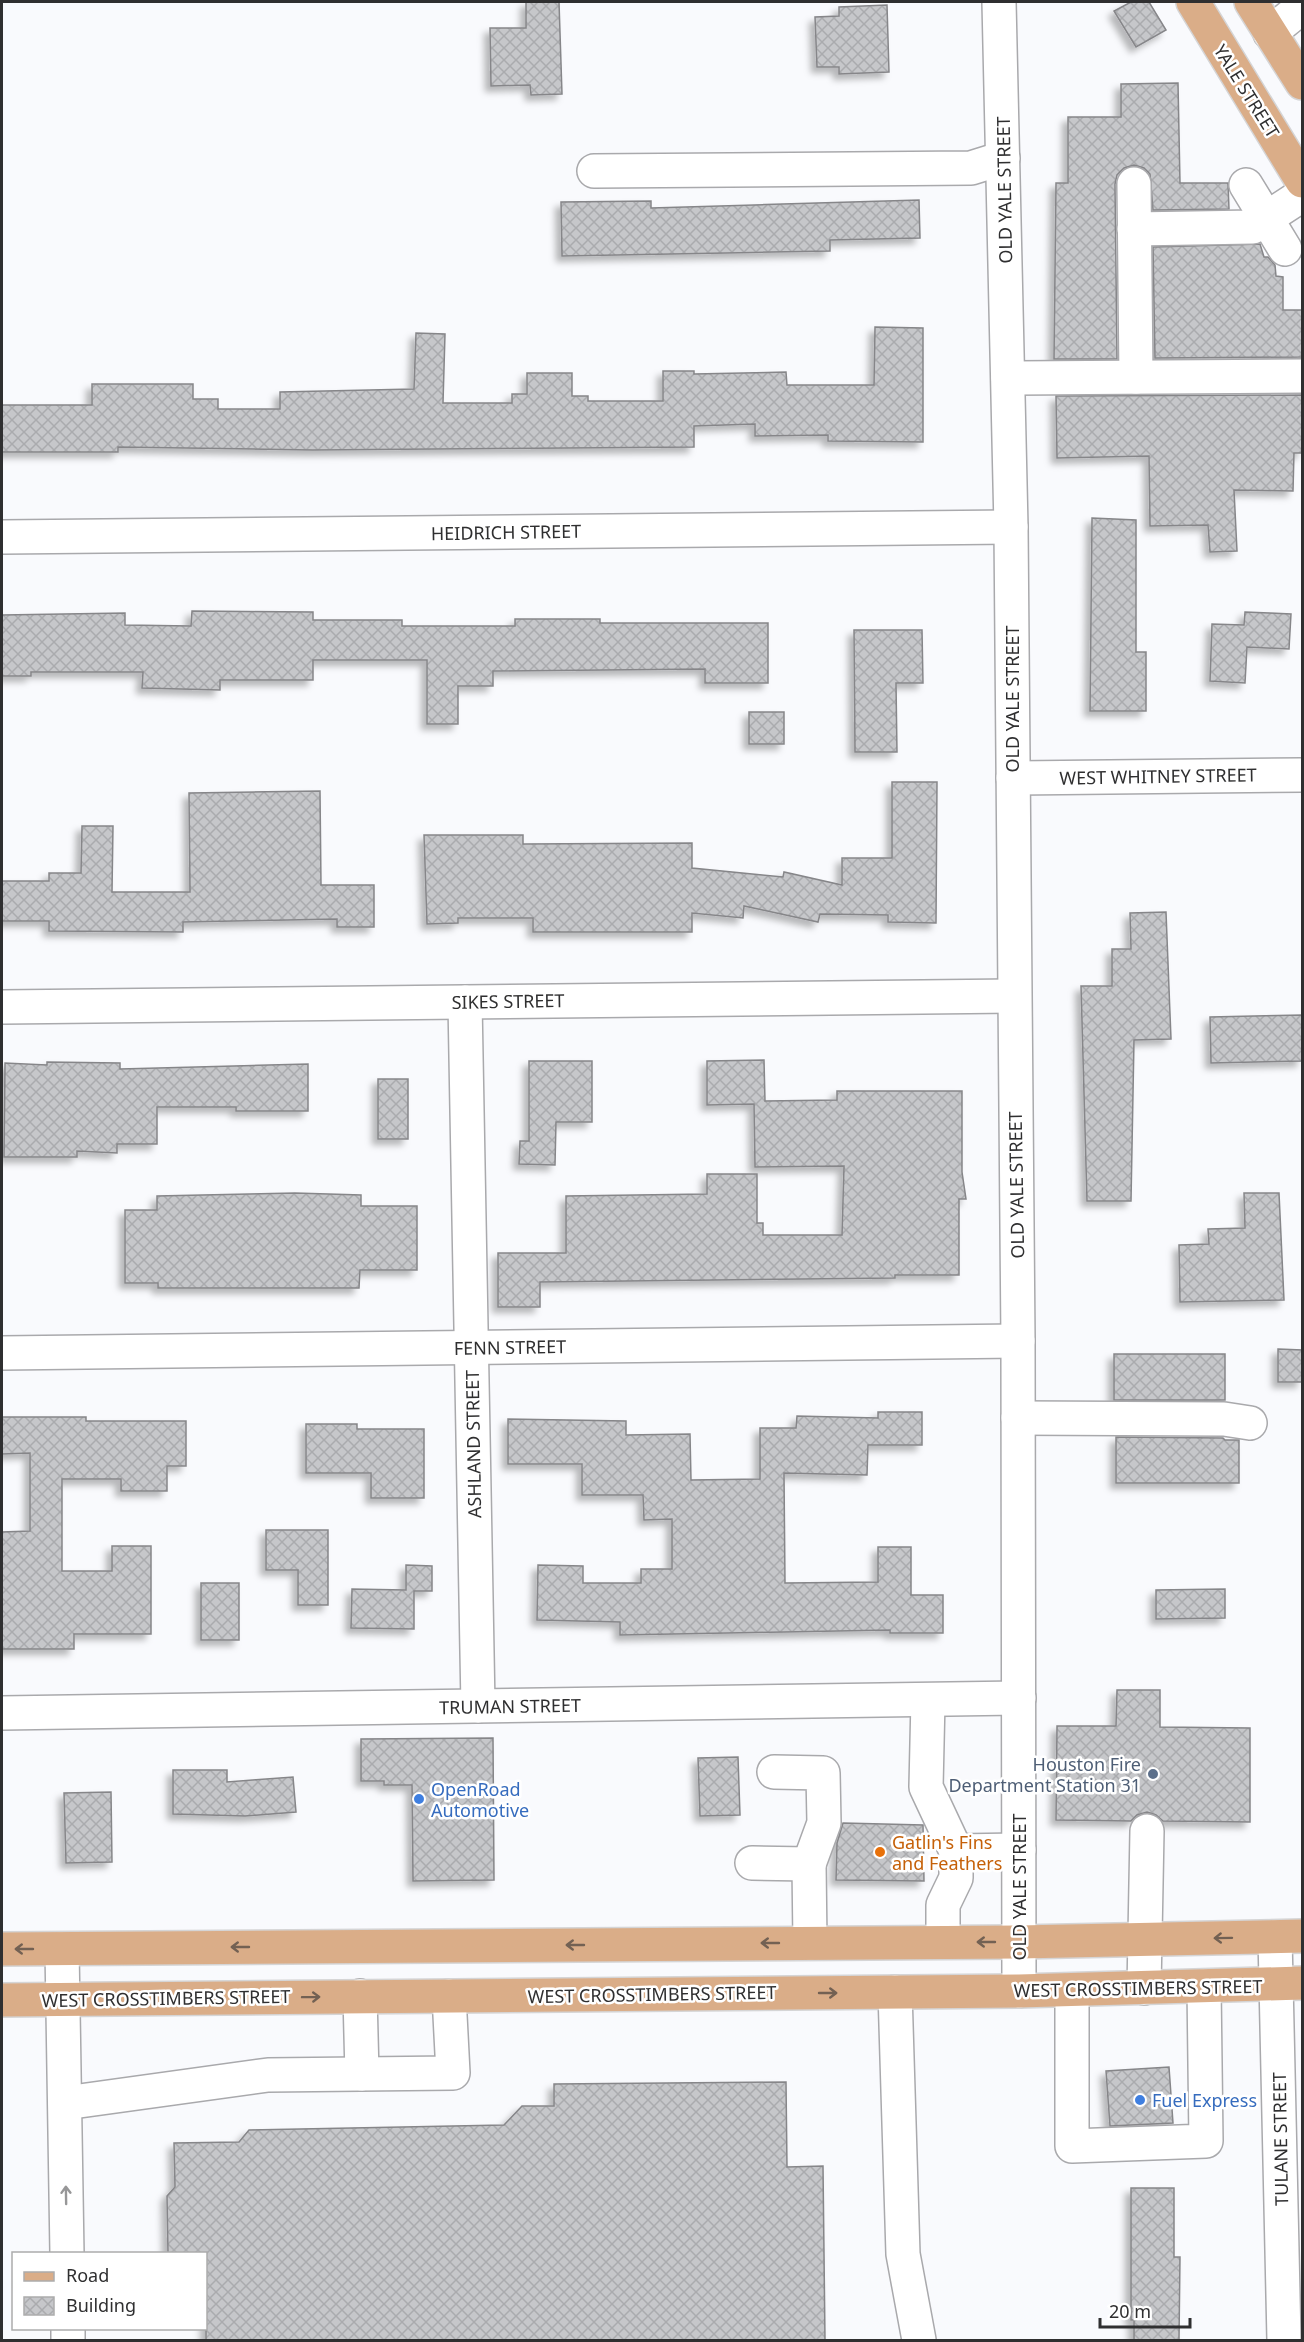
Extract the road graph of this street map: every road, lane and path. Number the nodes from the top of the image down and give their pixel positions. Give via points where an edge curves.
1 (999, 2) edge
2 (1193, 2) edge
3 (1251, 2) edge
4 (1302, 7) edge
5 (1270, 33) junction
6 (1302, 83) edge
7 (1003, 158) junction
8 (594, 171) dead end
9 (1302, 181) edge
10 (1134, 184) dead end
11 (1246, 185) dead end
12 (1302, 195) edge
13 (1266, 219) junction
14 (1134, 229) junction
15 (1285, 249) dead end
16 (1302, 376) edge
17 (1136, 377) junction
18 (1008, 378) junction
19 (1011, 527) junction
20 (2, 537) edge
21 (1302, 775) edge
22 (1013, 778) junction
23 (1014, 996) junction
24 (465, 1002) junction
25 (2, 1007) edge
26 (1018, 1341) junction
27 (471, 1348) junction
28 (2, 1353) edge
29 (1018, 1418) junction
30 (1250, 1423) dead end
31 (1019, 1698) junction
32 (928, 1700) junction
33 (478, 1706) junction
34 (2, 1713) edge
35 (774, 1772) dead end
36 (1147, 1831) dead end
37 (1019, 1850) junction
38 (956, 1851) junction
39 (752, 1863) dead end
40 (809, 1864) junction
41 (1289, 1936) edge
42 (1146, 1939) junction
43 (943, 1942) junction
44 (1019, 1942) junction
45 (810, 1943) junction
46 (503, 1946) junction
47 (2, 1949) edge
48 (62, 1949) junction
49 (1290, 1984) edge
50 (1204, 1986) junction
51 (1143, 1988) junction
52 (1072, 1989) junction
53 (1019, 1991) junction
54 (895, 1992) junction
55 (504, 1995) junction
56 (360, 1996) junction
57 (449, 1996) junction
58 (64, 1999) junction
59 (2, 2000) edge
60 (362, 2074) junction
61 (65, 2103) junction
62 (1292, 2236) edge
63 (67, 2252) edge
64 (1292, 2283) edge
65 (919, 2340) edge
66 (1284, 2340) edge

1 - 7 street, OLD YALE STREET
2 - 9 main road, YALE STREET
3 - 5 main road
4 - 5 street
5 - 6 main road
7 - 8 street via 970,168
7 - 18 street, OLD YALE STREET
10 - 14 street
11 - 13 street
12 - 13 street
13 - 14 street via 1253,227
13 - 15 street
14 - 17 street
16 - 17 street
17 - 18 street
18 - 19 street, OLD YALE STREET
19 - 20 street, HEIDRICH STREET
19 - 22 street, OLD YALE STREET
21 - 22 street, WEST WHITNEY STREET
22 - 23 street, OLD YALE STREET
23 - 24 street, SIKES STREET
23 - 26 street, OLD YALE STREET
24 - 25 street, SIKES STREET
24 - 27 street, ASHLAND STREET
26 - 27 street, FENN STREET
26 - 29 street, OLD YALE STREET
27 - 28 street, FENN STREET
27 - 33 street, ASHLAND STREET
29 - 30 street via 1224,1419
29 - 31 street, OLD YALE STREET
31 - 32 street, TRUMAN STREET
31 - 37 street, OLD YALE STREET
32 - 33 street, TRUMAN STREET
32 - 38 street via 926,1787
33 - 34 street, TRUMAN STREET
35 - 40 street via 823,1773 824,1823
36 - 42 street
37 - 38 street
37 - 44 street, OLD YALE STREET
38 - 43 street via 956,1878 943,1905
39 - 40 street
40 - 45 street
41 -> 42 main road
41 - 49 street, TULANE STREET
42 - 44 main road
42 - 51 street
44 -> 43 main road
43 - 45 main road
44 - 53 street, OLD YALE STREET
45 -> 46 main road
46 -> 48 main road
46 - 55 main road
48 -> 47 main road
48 - 58 street
49 - 50 main road, WEST CROSSTIMBERS STREET
49 - 62 street, TULANE STREET
50 - 51 main road, WEST CROSSTIMBERS STREET
50 - 52 street via 1206,2141 1072,2146
51 - 52 main road, WEST CROSSTIMBERS STREET
52 - 53 main road, WEST CROSSTIMBERS STREET
53 - 54 main road, WEST CROSSTIMBERS STREET
55 -> 54 main road, WEST CROSSTIMBERS STREET
54 - 65 street via 903,2254
55 - 57 main road, WEST CROSSTIMBERS STREET
56 - 57 main road, WEST CROSSTIMBERS STREET
58 -> 56 main road, WEST CROSSTIMBERS STREET
56 - 60 street
57 - 60 street via 453,2073
58 - 59 main road, WEST CROSSTIMBERS STREET
58 - 61 street
60 - 61 street via 267,2075
63 -> 61 street
62 - 64 street, TULANE STREET
64 - 66 street, TULANE STREET

